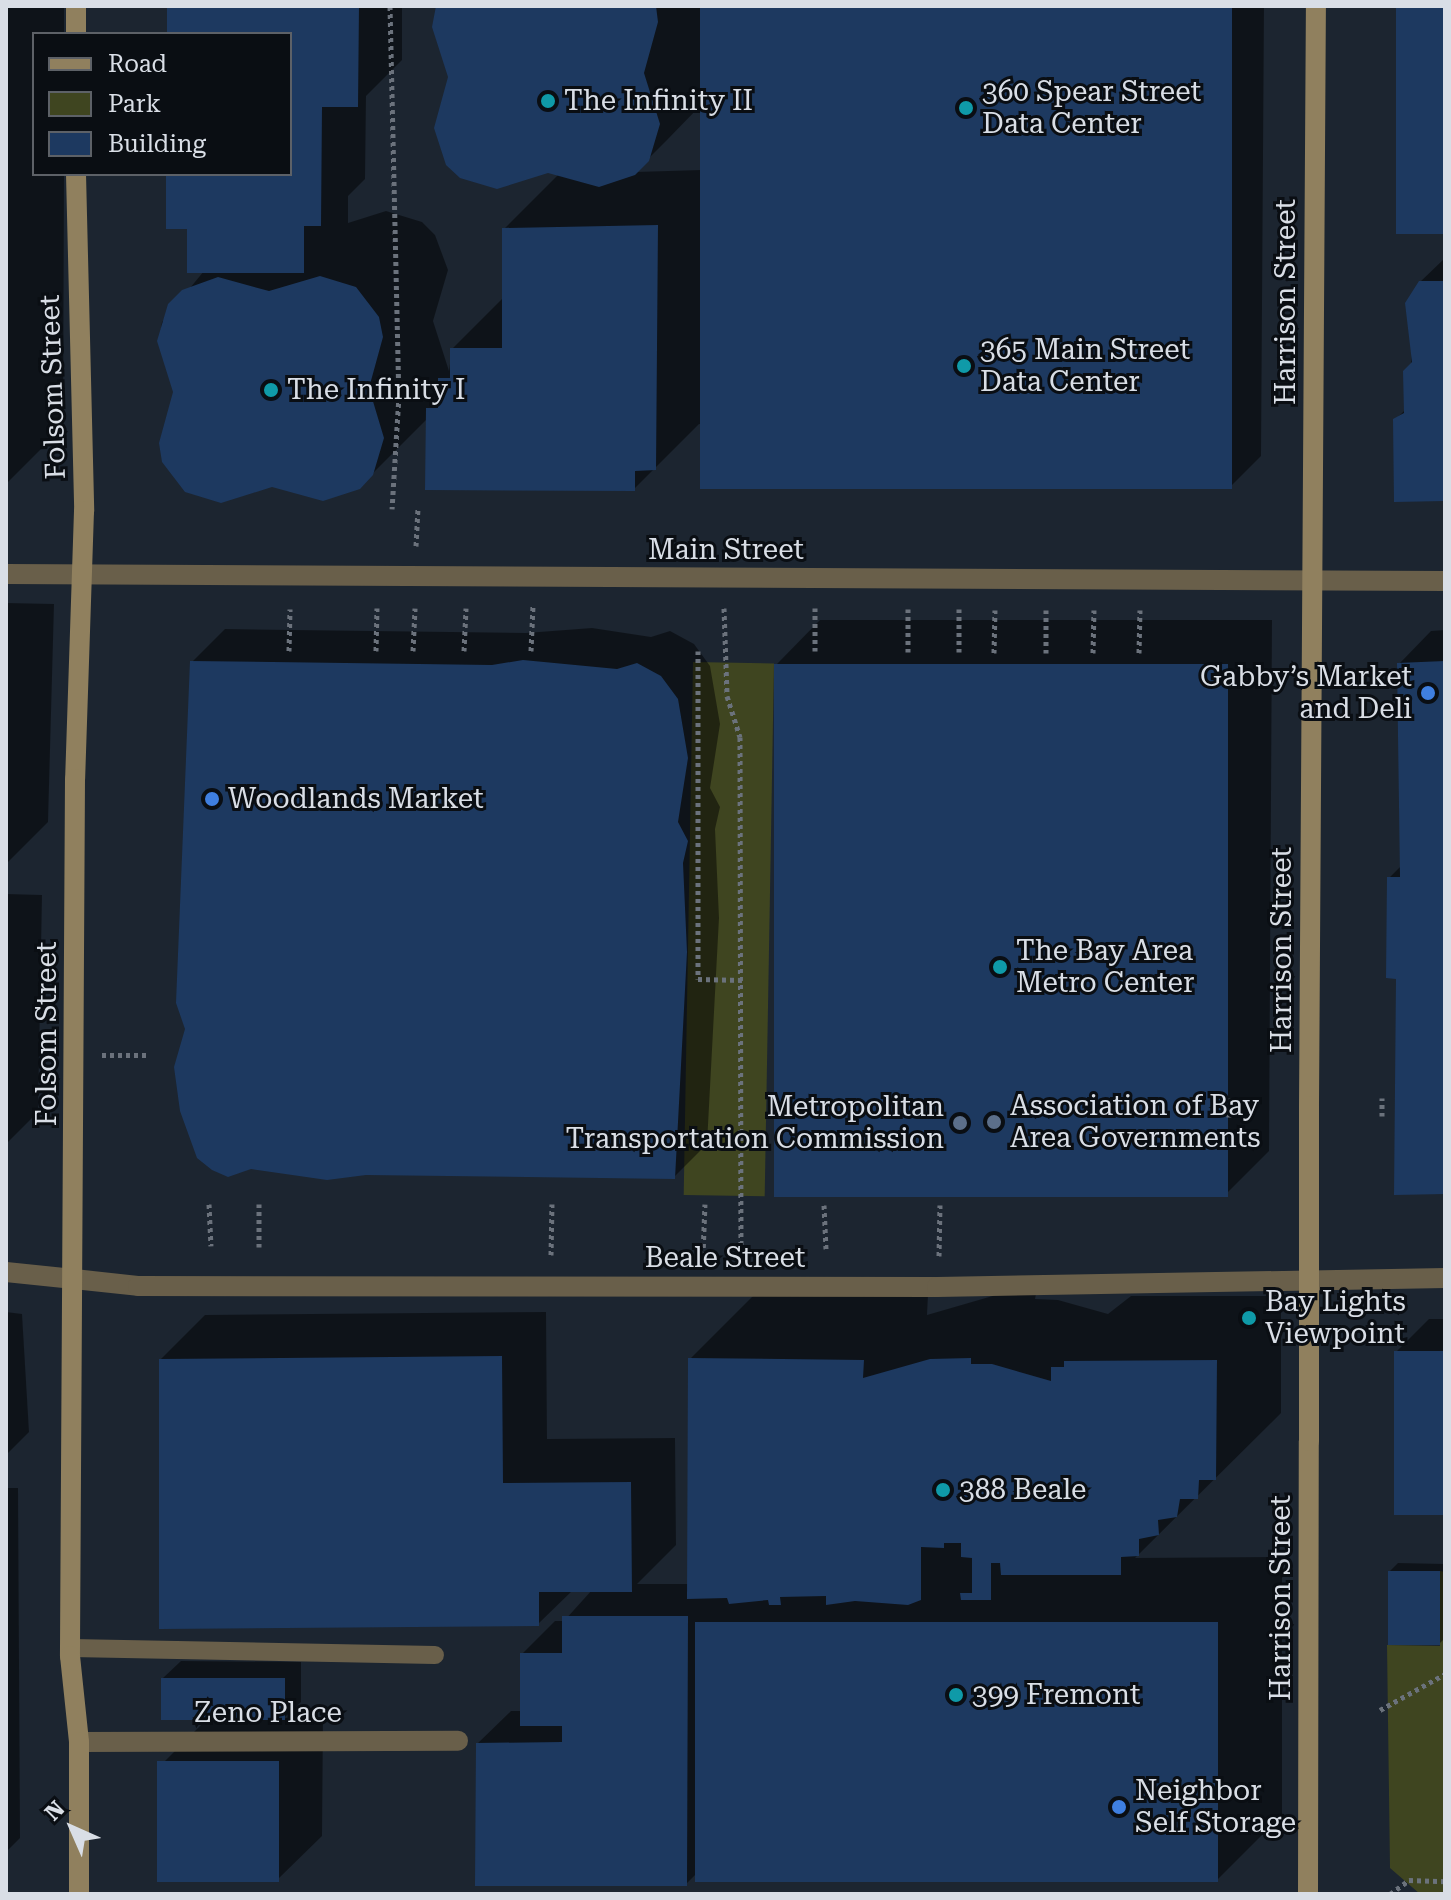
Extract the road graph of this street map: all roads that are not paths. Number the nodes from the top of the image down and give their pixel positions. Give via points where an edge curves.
1 (76, 6) edge
2 (1316, 6) edge
3 (76, 32) edge
4 (76, 176) edge
5 (6, 574) edge
6 (81, 574) junction
7 (1313, 581) junction
8 (1445, 581) edge
9 (6, 1272) edge
10 (1445, 1278) edge
11 (74, 1279) junction
12 (71, 1648) junction
13 (435, 1655) dead end
14 (458, 1741) dead end
15 (79, 1742) junction
16 (79, 1894) edge
17 (1308, 1894) edge

1 - 3 main road
2 - 7 main road, Harrison Street
4 - 6 main road, Folsom Street
5 - 6 street, Main Street
6 - 7 street, Main Street
6 - 11 main road, Folsom Street
7 - 8 street, Main Street
7 - 17 main road, Harrison Street, bridge
9 - 11 street, Beale Street
10 - 11 street, Beale Street via 937,1287 138,1286
11 - 12 main road, Folsom Street
12 - 13 lane
12 - 15 main road, Folsom Street
14 - 15 street, Zeno Place
15 - 16 main road, Folsom Street

